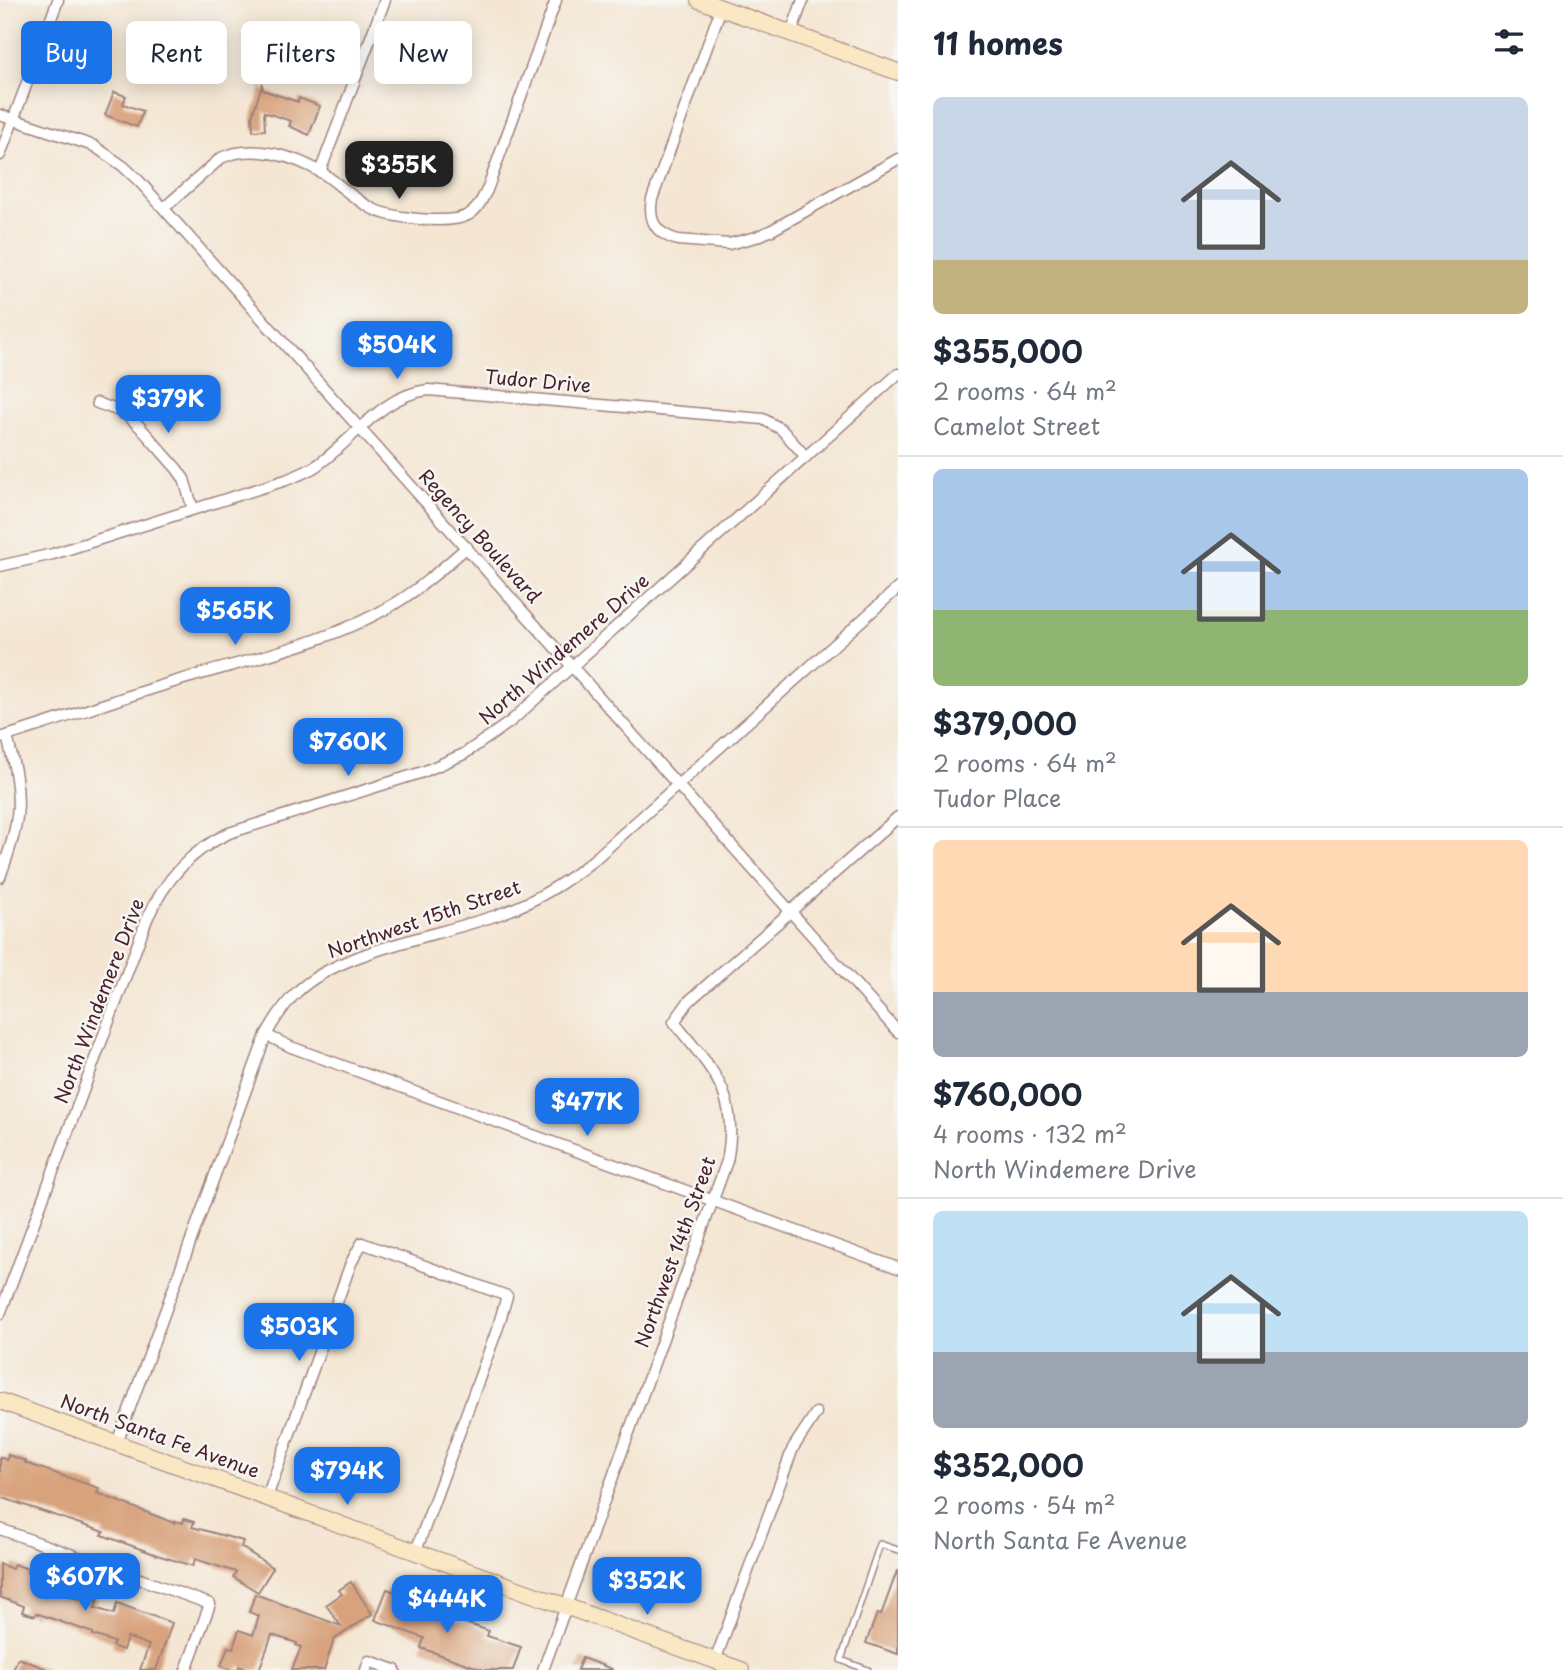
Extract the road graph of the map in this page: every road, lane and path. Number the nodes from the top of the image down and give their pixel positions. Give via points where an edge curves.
1 (58, 0) edge
2 (385, 0) edge
3 (556, 0) edge
4 (699, 0) edge
5 (803, 0) edge
6 (722, 8) junction
7 (791, 33) junction
8 (898, 72) edge
9 (0, 116) edge
10 (13, 120) junction
11 (0, 155) edge
12 (898, 159) edge
13 (320, 172) junction
14 (164, 208) junction
15 (898, 374) edge
16 (97, 403) dead end
17 (361, 429) junction
18 (806, 457) junction
19 (193, 509) junction
20 (467, 547) junction
21 (0, 566) edge
22 (898, 589) edge
23 (573, 666) junction
24 (4, 737) edge
25 (677, 785) junction
26 (898, 817) edge
27 (0, 877) edge
28 (791, 912) junction
29 (898, 1032) edge
30 (266, 1035) junction
31 (713, 1200) junction
32 (898, 1268) edge
33 (0, 1314) edge
34 (0, 1401) edge
35 (816, 1413) dead end
36 (117, 1443) junction
37 (267, 1497) junction
38 (0, 1529) edge
39 (898, 1550) edge
40 (416, 1551) junction
41 (566, 1607) junction
42 (715, 1661) junction
43 (367, 1665) edge
44 (186, 1670) edge
45 (395, 1670) edge
46 (543, 1670) edge
47 (741, 1670) edge
48 (868, 1670) edge

1 - 10 street
2 - 13 street
3 - 13 street via 487,190 470,215 451,219 389,215 369,207
4 - 6 main road
5 - 7 street
6 - 7 main road
6 - 12 street via 652,199 650,216 657,229 678,240 740,242 772,230
7 - 8 main road
9 - 10 street, Regency Boulevard
10 - 11 street
10 - 14 street, Regency Boulevard via 106,153
13 - 14 street via 263,152 240,151 209,166
14 - 17 street, Regency Boulevard
15 - 18 street, North Windemere Drive
16 - 19 street via 125,414 140,427 184,479
17 - 18 street, Tudor Drive via 394,401 428,390 763,419 781,429
17 - 19 street, Tudor Drive via 301,474
17 - 20 street, Regency Boulevard
18 - 23 street, North Windemere Drive
19 - 21 street, Tudor Drive via 53,554
20 - 23 street, Regency Boulevard
20 - 24 street via 397,602 348,628
22 - 25 street, Northwest 15th Street
23 - 25 street, Regency Boulevard
23 - 33 street, North Windemere Drive via 510,722 464,754 423,772 229,833 177,870 147,919
24 - 27 street via 19,790 19,811
25 - 28 street, Regency Boulevard
25 - 30 street, Northwest 15th Street via 552,891 498,915 329,970 298,991
26 - 28 street, Northwest 14th Street
28 - 29 street, Regency Boulevard
28 - 31 street, Northwest 14th Street via 689,1001 674,1021 713,1070 729,1109 730,1146
30 - 31 street
30 - 36 street, Northwest 15th Street
31 - 32 street
31 - 41 street, Northwest 14th Street
34 - 36 main road, North Santa Fe Avenue
35 - 42 street via 793,1448
36 - 37 main road, North Santa Fe Avenue
37 - 40 main road, North Santa Fe Avenue
37 - 40 street via 362,1243 506,1296
38 - 44 street via 210,1604
39 - 48 lane via 880,1544 841,1660
40 - 41 main road, North Santa Fe Avenue
41 - 42 main road, North Santa Fe Avenue
41 - 46 street, Northwest 14th Street
42 - 47 main road, North Santa Fe Avenue
43 - 45 street

